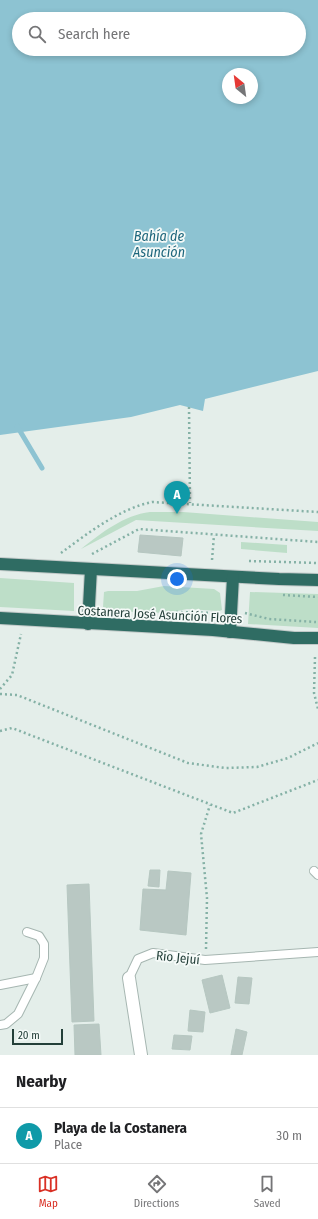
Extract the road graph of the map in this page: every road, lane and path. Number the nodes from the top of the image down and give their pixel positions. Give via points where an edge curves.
1 (189, 407) dead end
2 (190, 503) junction
3 (318, 512) edge
4 (214, 535) junction
5 (318, 542) edge
6 (88, 556) dead end
7 (212, 560) dead end
8 (0, 564) edge
9 (45, 566) junction
10 (91, 569) junction
11 (233, 577) junction
12 (318, 580) edge
13 (278, 595) dead end
14 (318, 597) edge
15 (0, 618) edge
16 (88, 624) junction
17 (230, 632) junction
18 (21, 634) dead end
19 (318, 638) edge
20 (315, 657) dead end
21 (0, 689) edge
22 (0, 694) edge
23 (318, 709) edge
24 (0, 731) edge
25 (318, 743) edge
26 (318, 780) edge
27 (210, 805) junction
28 (27, 932) dead end
29 (318, 952) edge
30 (205, 960) junction
31 (36, 978) junction
32 (129, 978) joint
33 (0, 985) edge
34 (0, 1025) edge
35 (141, 1055) edge

1 - 2 path
2 - 3 path
2 - 9 path via 152,502 137,505 91,531
4 - 5 path
4 - 6 path via 139,529
4 - 7 path
8 - 9 highway
9 - 10 highway
10 - 11 highway
10 - 16 highway
11 - 12 highway
11 - 17 highway
13 - 14 path
15 - 16 highway, Costanera José Asunción Flores
16 - 17 highway, Costanera José Asunción Flores
17 - 19 highway, Costanera José Asunción Flores
18 - 21 path via 12,675
20 - 23 path via 314,693
22 - 25 path via 17,695 188,764 225,768 257,767 288,758
24 - 27 path via 12,728
26 - 27 path via 233,814
27 - 30 path via 201,834 207,898
28 - 31 lane via 38,936 44,944 44,958
29 - 30 lane, Río Jejuí
30 - 32 lane, Río Jejuí via 153,953 138,959
31 - 33 lane
31 - 34 lane via 18,1014 6,1024
32 - 35 street, Río Jejuí

